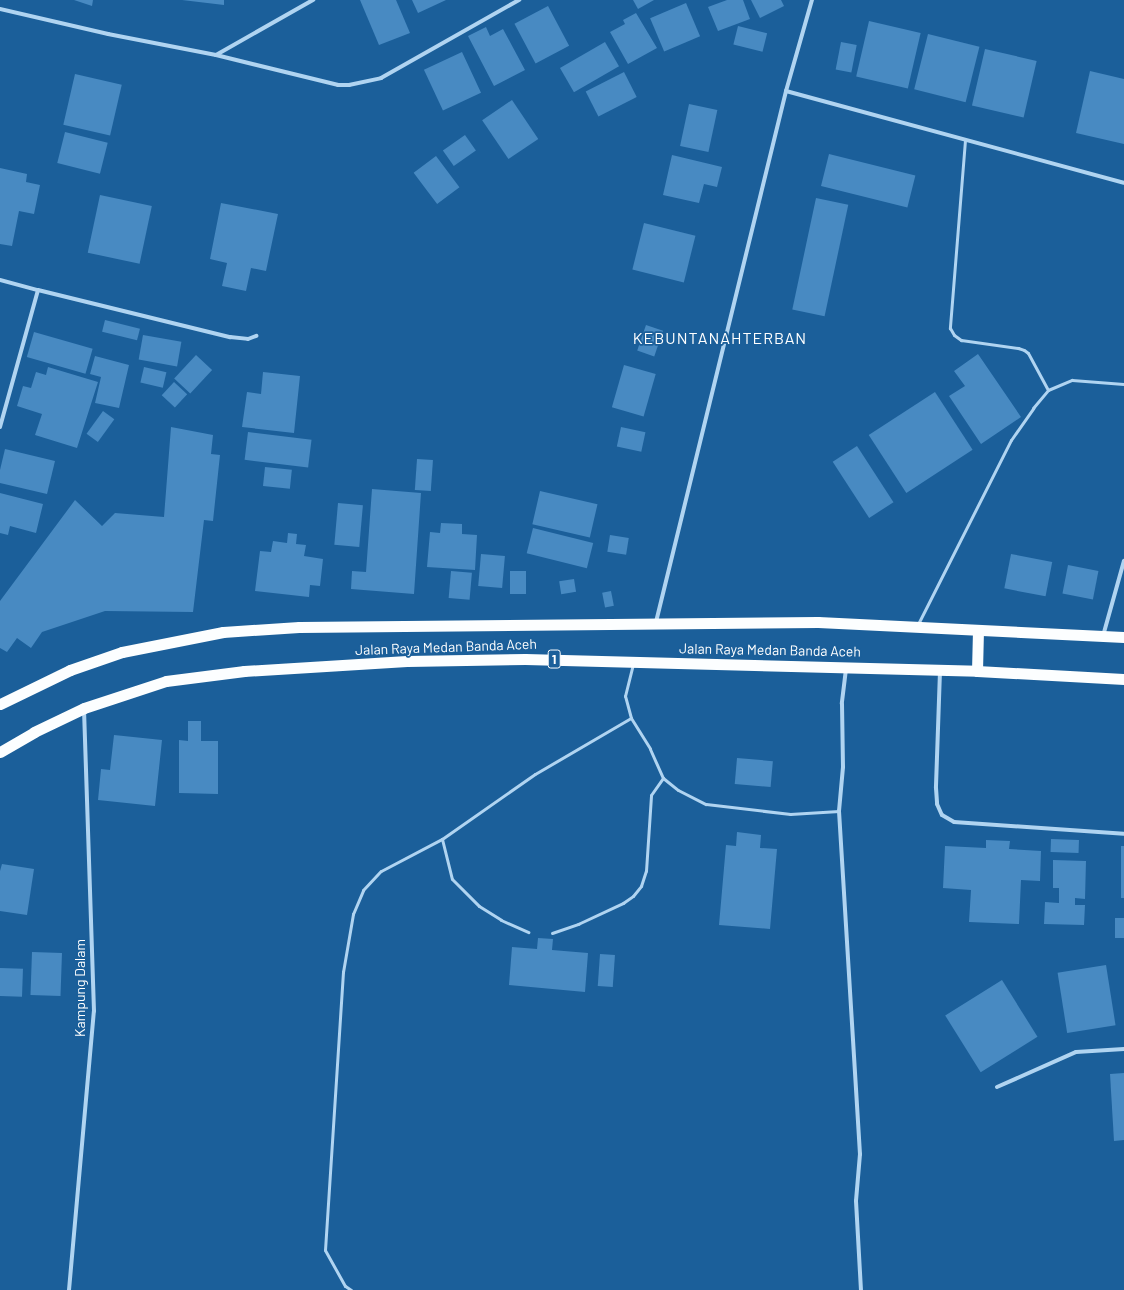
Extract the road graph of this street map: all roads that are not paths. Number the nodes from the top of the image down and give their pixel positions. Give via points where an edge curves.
1 (313, 0) edge
2 (519, 0) edge
3 (812, 0) edge
4 (0, 9) edge
5 (216, 55) junction
6 (786, 91) junction
7 (965, 140) junction
8 (1124, 183) edge
9 (0, 280) edge
10 (38, 290) junction
11 (256, 336) dead end
12 (1124, 384) edge
13 (1048, 390) junction
14 (0, 427) edge
15 (1124, 561) edge
16 (656, 622) junction
17 (916, 627) junction
18 (978, 630) junction
19 (1103, 636) junction
20 (1124, 637) edge
21 (634, 661) junction
22 (846, 666) junction
23 (940, 670) junction
24 (977, 671) junction
25 (1124, 679) edge
26 (0, 704) edge
27 (84, 708) junction
28 (631, 718) junction
29 (0, 752) edge
30 (662, 778) junction
31 (839, 811) junction
32 (1124, 834) edge
33 (442, 839) junction
34 (528, 932) dead end
35 (552, 932) dead end
36 (1124, 1049) edge
37 (997, 1087) dead end
38 (69, 1290) edge
39 (351, 1290) edge
40 (861, 1290) edge

1 - 5 street
2 - 5 street via 382,78 359,84 338,85
3 - 6 street
4 - 5 street
6 - 7 street
6 - 16 street
7 - 8 street
7 - 13 lane via 950,328 961,340 1024,350
9 - 10 street
10 - 11 street via 230,337 248,339
10 - 14 street
12 - 13 lane via 1072,380
13 - 17 lane via 1032,408 1011,440
15 - 19 street
16 - 17 highway, Jalan Raya Medan Banda Aceh via 818,622
16 - 26 highway, Jalan Raya Medan Banda Aceh via 299,627 223,632 122,652 70,670
17 - 18 highway, Jalan Raya Medan Banda Aceh
18 - 19 highway, Jalan Raya Medan Banda Aceh
18 - 24 highway
19 - 20 highway, Jalan Raya Medan Banda Aceh
21 - 22 highway, Jalan Raya Medan Banda Aceh / 1
21 - 27 highway, Jalan Raya Medan Banda Aceh / 1 via 407,660 244,671 166,681
21 - 28 lane via 625,696
22 - 23 highway, Jalan Raya Medan Banda Aceh / 1
22 - 31 street via 842,704 843,767
23 - 24 highway, Jalan Raya Medan Banda Aceh / 1
23 - 32 street via 936,788 937,804 942,815 954,822
24 - 25 highway, Jalan Raya Medan Banda Aceh / 1
27 - 29 highway, Jalan Raya Medan Banda Aceh / 1
27 - 38 street, Kampung Dalam via 94,1011
28 - 30 lane via 650,749
28 - 33 lane via 534,774
30 - 31 lane via 678,790 706,804 790,814
30 - 35 lane via 651,795 646,871 641,886 633,896 622,902 578,924
31 - 40 street via 860,1154 856,1201
33 - 34 lane via 452,879 479,906 501,920
33 - 39 lane via 381,871 363,890 353,914 343,972 325,1250 345,1286
36 - 37 street via 1076,1052

